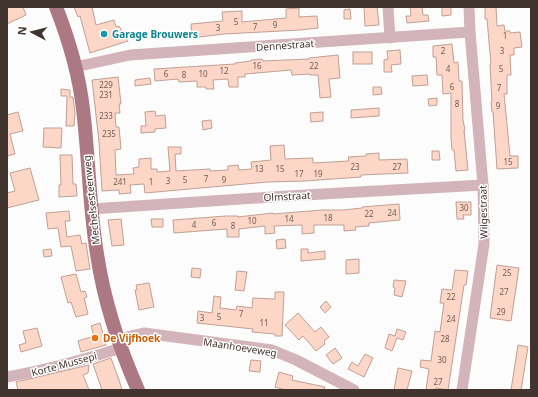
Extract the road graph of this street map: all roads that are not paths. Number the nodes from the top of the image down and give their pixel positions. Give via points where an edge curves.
1 (56, 7) edge
2 (388, 7) edge
3 (469, 7) edge
4 (470, 32) junction
5 (390, 38) junction
6 (76, 67) junction
7 (483, 185) junction
8 (91, 209) junction
9 (120, 343) junction
10 (7, 377) edge
11 (138, 390) edge
12 (354, 390) edge
13 (462, 390) edge

1 - 6 main road, Mechelsesteenweg
2 - 5 street
3 - 4 street
4 - 5 street, Dennestraat
4 - 7 street, Wilgestraat
5 - 6 street, Dennestraat via 130,55
6 - 8 main road, Mechelsesteenweg via 83,109
7 - 8 street, Olmstraat
7 - 13 street, Wilgestraat via 484,244
8 - 9 main road, Mechelsesteenweg via 96,254 105,296
9 - 10 street, Korte Mussepi via 74,362
9 - 11 main road, Mechelsesteenweg
9 - 12 street, Maanhoeveweg via 144,333 272,350

